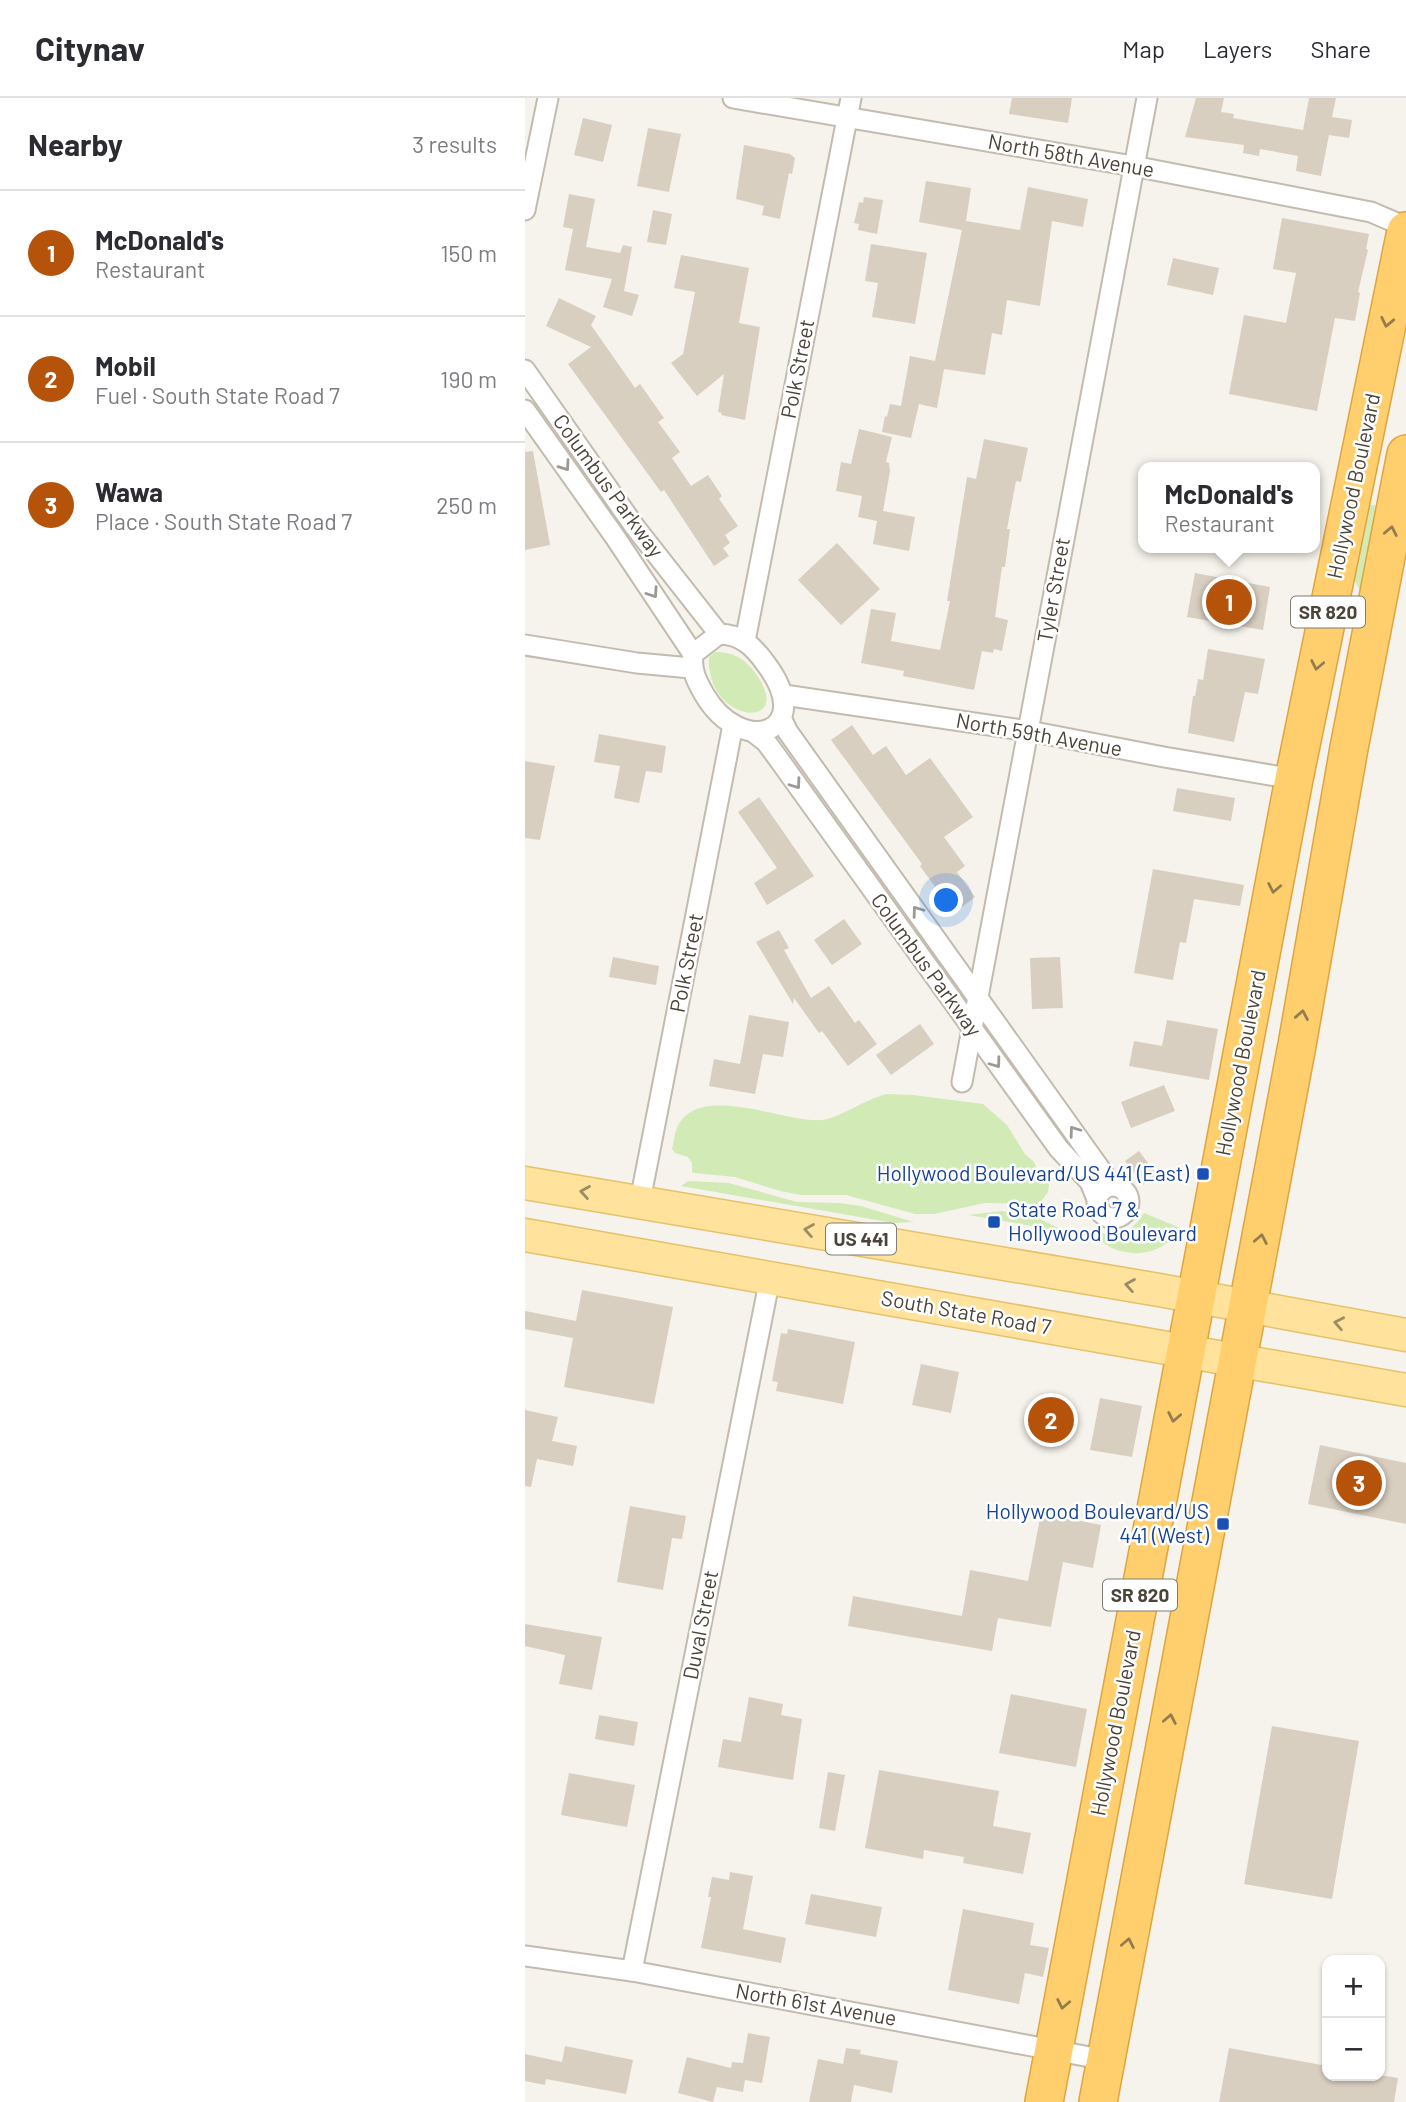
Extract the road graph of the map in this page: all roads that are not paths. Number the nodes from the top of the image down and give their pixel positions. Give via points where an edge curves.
1 (548, 98) edge
2 (733, 98) edge
3 (851, 98) edge
4 (1147, 98) edge
5 (847, 118) junction
6 (1133, 166) junction
7 (525, 210) edge
8 (1406, 229) edge
9 (525, 370) edge
10 (525, 410) edge
11 (1406, 454) edge
12 (1335, 581) junction
13 (719, 634) junction
14 (745, 641) junction
15 (525, 645) edge
16 (692, 661) junction
17 (784, 695) junction
18 (781, 718) junction
19 (733, 725) junction
20 (1028, 731) junction
21 (753, 732) junction
22 (1349, 748) junction
23 (1294, 779) junction
24 (1333, 832) junction
25 (979, 998) junction
26 (972, 1030) junction
27 (962, 1082) dead end
28 (525, 1183) edge
29 (1115, 1186) junction
30 (1097, 1199) junction
31 (641, 1201) junction
32 (525, 1235) edge
33 (770, 1278) junction
34 (1197, 1296) junction
35 (1248, 1306) junction
36 (1406, 1335) edge
37 (1187, 1350) junction
38 (1237, 1360) junction
39 (1406, 1390) edge
40 (525, 1956) edge
41 (632, 1971) junction
42 (1055, 2049) junction
43 (1106, 2060) junction
44 (1044, 2102) edge
45 (1098, 2102) edge

1 - 7 street
2 - 5 street, North 58th Avenue
3 - 5 street, Polk Street
4 - 6 street, Tyler Street
5 - 6 street, North 58th Avenue
5 - 14 street, Polk Street
6 - 8 street, North 58th Avenue via 1371,212
6 - 20 street, Tyler Street
8 -> 12 highway, Hollywood Boulevard / SR 820
9 - 13 street, Columbus Parkway via 635,527
10 -> 16 street, Columbus Parkway via 615,537
22 -> 11 highway, Hollywood Boulevard / SR 820
12 - 22 highway via 1353,598 1336,717
12 -> 23 highway, Hollywood Boulevard / SR 820
13 - 14 street
13 - 16 street
14 - 17 street via 777,679
15 - 16 street via 636,663
16 - 19 street via 705,696
17 - 18 street
17 - 20 street, North 59th Avenue
18 - 21 street via 773,728
25 -> 18 street, Columbus Parkway
19 - 21 street
19 - 31 street, Polk Street
20 - 23 street, North 59th Avenue
20 - 25 street, Tyler Street
21 -> 26 street, Columbus Parkway via 780,761
22 - 24 highway, Hollywood Boulevard / SR 820
23 - 24 highway via 1319,799
23 -> 34 highway, Hollywood Boulevard / SR 820
35 -> 24 highway, Hollywood Boulevard / SR 820
25 - 26 street, Tyler Street
29 -> 25 street, Columbus Parkway
26 - 27 street, Tyler Street
26 -> 30 street, Columbus Parkway via 1059,1149 1090,1182
31 -> 28 main road, US 441
29 - 30 street via 1103,1189
29 - 30 street via 1128,1198 1122,1215 1104,1216
34 -> 31 main road, US 441
32 - 33 main road, South State Road 7
33 - 37 main road, South State Road 7
33 - 41 street, Duval Street
34 - 35 main road, US 441
34 - 37 highway, Hollywood Boulevard / SR 820
36 -> 35 main road, US 441
35 - 38 highway, Hollywood Boulevard / SR 820
37 - 38 main road, South State Road 7
37 -> 42 highway, Hollywood Boulevard / SR 820
38 - 39 main road, South State Road 7
43 -> 38 highway, Hollywood Boulevard / SR 820
40 - 41 street, North 61st Avenue
41 - 42 street, North 61st Avenue
42 - 43 street, North 61st Avenue
42 - 44 highway, Hollywood Boulevard / SR 820
43 - 45 highway, Hollywood Boulevard / SR 820

